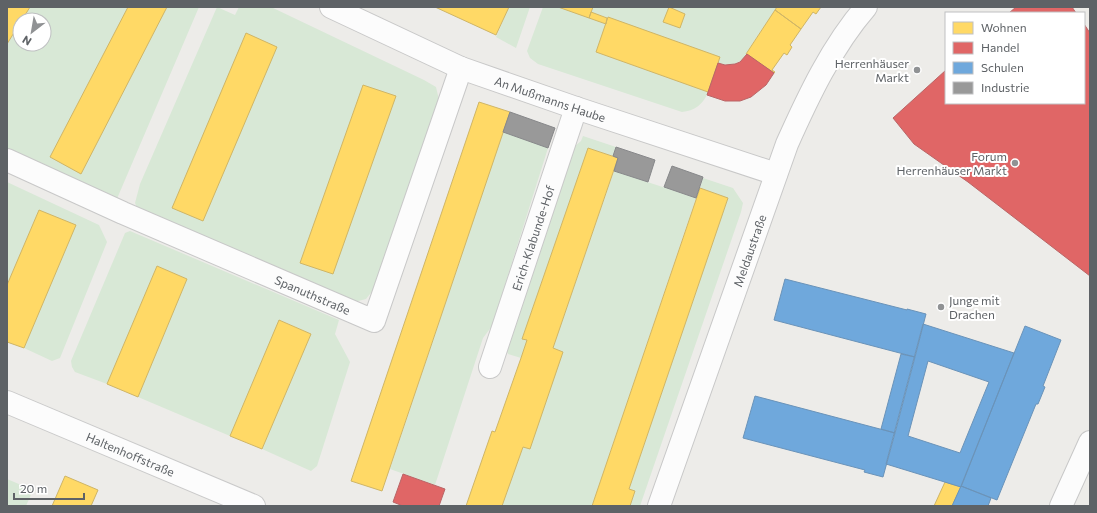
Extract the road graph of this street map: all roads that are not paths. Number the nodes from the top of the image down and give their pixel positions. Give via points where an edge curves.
1 (331, 7) edge
2 (866, 7) edge
3 (461, 68) junction
4 (576, 108) junction
5 (7, 160) edge
6 (776, 174) junction
7 (490, 367) dead end
8 (7, 402) edge
9 (1090, 442) edge
10 (254, 506) edge
11 (659, 506) edge
12 (1061, 506) edge

1 - 3 street, An Mußmanns Haube
2 - 6 street, Meldaustraße via 850,24 808,97
3 - 4 street, An Mußmanns Haube
3 - 5 street, Spanuthstraße via 374,321 123,214
4 - 6 street, An Mußmanns Haube
4 - 7 street, Erich-Klabunde-Hof
6 - 11 street, Meldaustraße
8 - 10 street, Haltenhoffstraße
9 - 12 street

